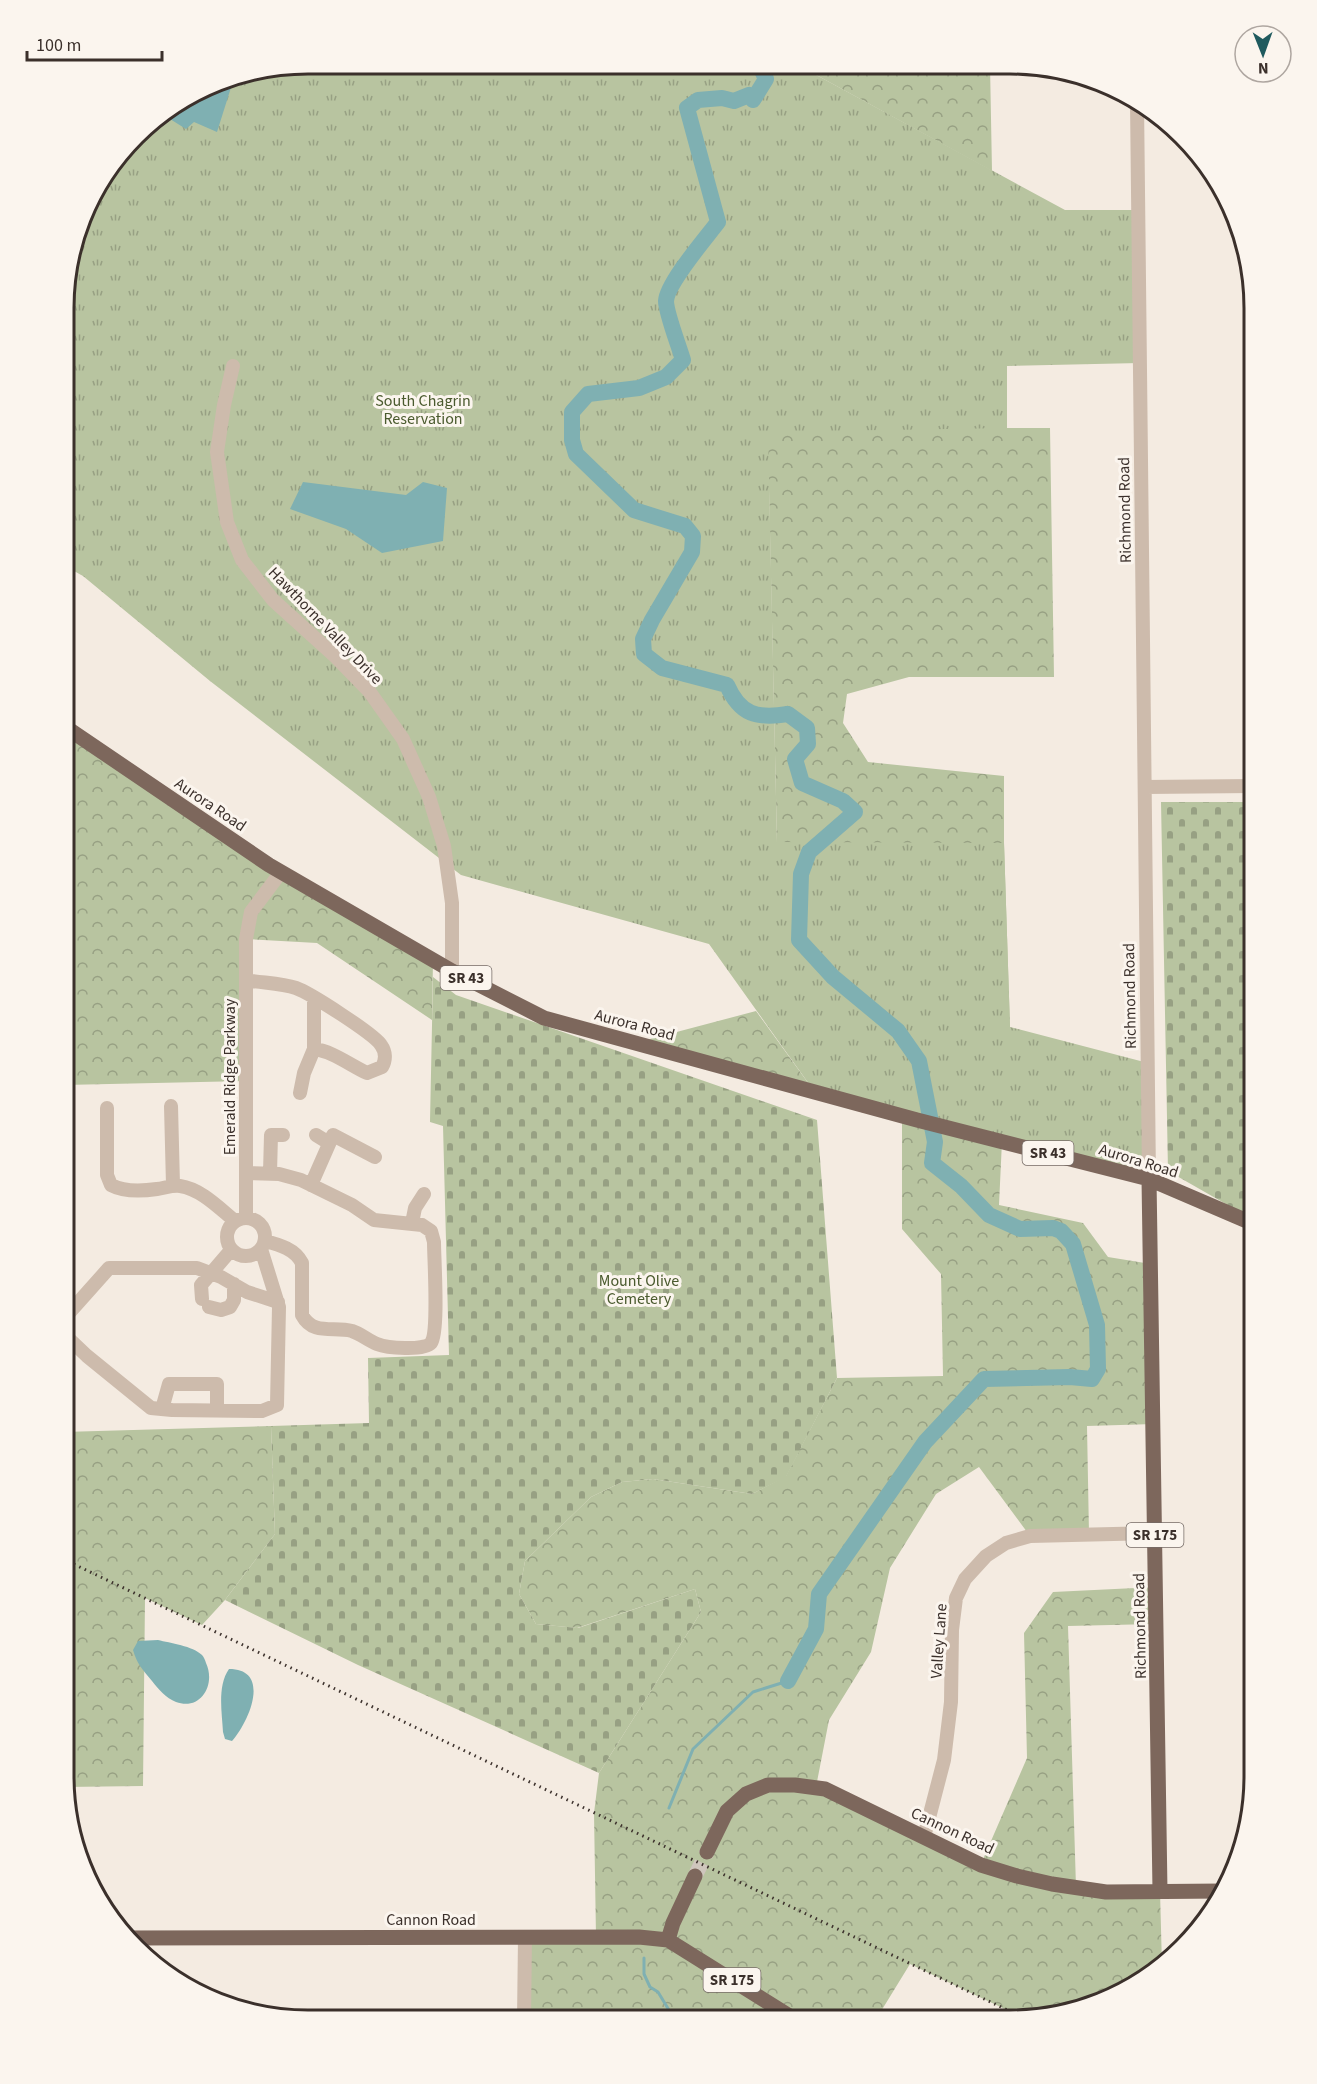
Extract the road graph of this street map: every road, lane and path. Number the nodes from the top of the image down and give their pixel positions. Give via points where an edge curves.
1 (1137, 111) edge
2 (233, 366) dead end
3 (74, 733) edge
4 (1244, 786) edge
5 (1145, 787) junction
6 (281, 872) junction
7 (452, 970) junction
8 (246, 980) junction
9 (314, 998) junction
10 (314, 1049) junction
11 (300, 1093) dead end
12 (171, 1106) dead end
13 (107, 1108) dead end
14 (283, 1135) dead end
15 (316, 1135) dead end
16 (329, 1143) junction
17 (375, 1157) dead end
18 (246, 1173) junction
19 (270, 1173) junction
20 (1149, 1179) junction
21 (173, 1185) junction
22 (311, 1185) junction
23 (424, 1194) dead end
24 (241, 1219) junction
25 (1244, 1220) edge
26 (412, 1223) junction
27 (263, 1245) junction
28 (231, 1250) junction
29 (210, 1273) junction
30 (234, 1284) junction
31 (278, 1302) junction
32 (74, 1307) edge
33 (74, 1344) edge
34 (162, 1409) junction
35 (217, 1411) junction
36 (1155, 1533) junction
37 (924, 1837) junction
38 (707, 1852) tunnel mouth
39 (696, 1876) tunnel mouth
40 (1160, 1891) junction
41 (1214, 1891) edge
42 (525, 1937) junction
43 (138, 1938) edge
44 (668, 1940) junction
45 (524, 2010) edge
46 (780, 2010) edge

1 - 5 street, Richmond Road
2 - 7 street, Hawthorne Valley Drive via 217,452 227,522 242,560 273,600 369,691 403,739 429,797 444,846 452,903
3 - 6 main road, Aurora Road / SR 43
4 - 5 street
5 - 20 street, Richmond Road
6 - 7 main road, Aurora Road / SR 43
6 - 8 street, Emerald Ridge Parkway via 251,912 246,939
7 - 20 main road, Aurora Road / SR 43 via 544,1018
8 - 9 street, Emerald Ridge Parkway via 298,988
8 - 18 street, Emerald Ridge Parkway
9 - 10 street
9 - 10 street, Emerald Ridge Parkway via 371,1034 382,1047 385,1061 382,1067 368,1073
10 - 11 street
12 - 21 street
13 - 21 street via 107,1176 111,1185 124,1190
14 - 19 street via 271,1135
15 - 16 street
16 - 17 street via 333,1135
16 - 22 street
18 - 19 street, Emerald Ridge Parkway
18 - 24 street, Emerald Ridge Parkway
19 - 22 street, Emerald Ridge Parkway
20 - 25 main road, Aurora Road / SR 43
20 - 36 main road, Richmond Road / SR 175
21 - 24 street via 198,1192
22 - 26 street, Emerald Ridge Parkway via 374,1220
23 - 26 street
24 - 27 street via 252,1219 261,1225
24 - 28 street via 228,1229
26 - 27 street via 427,1227 434,1242 436,1328 426,1347 392,1348 351,1331 312,1326 302,1315 299,1257 289,1249
27 - 28 street via 257,1253 246,1256
27 - 31 street
28 - 29 street
29 - 30 street
29 - 30 street via 201,1285 206,1303 221,1310 234,1300
29 - 32 street via 197,1268 109,1268
30 - 31 street
31 - 35 street via 277,1405 262,1411
33 - 34 street via 151,1408
34 - 35 street
34 - 35 street via 169,1384 217,1384
36 - 37 street, Valley Lane via 1030,1536 1006,1543 986,1556 966,1579 956,1598 952,1630 951,1702 944,1760
36 - 40 main road, Richmond Road / SR 175
37 - 38 main road, Cannon Road via 825,1789 768,1785 746,1794 727,1811
37 - 40 main road, Cannon Road via 981,1865 1052,1884 1106,1892
39 - 44 main road
40 - 41 main road, Cannon Road
42 - 43 main road, Cannon Road
42 - 44 main road, Cannon Road via 639,1936
42 - 45 street
44 - 46 main road, SR 175

